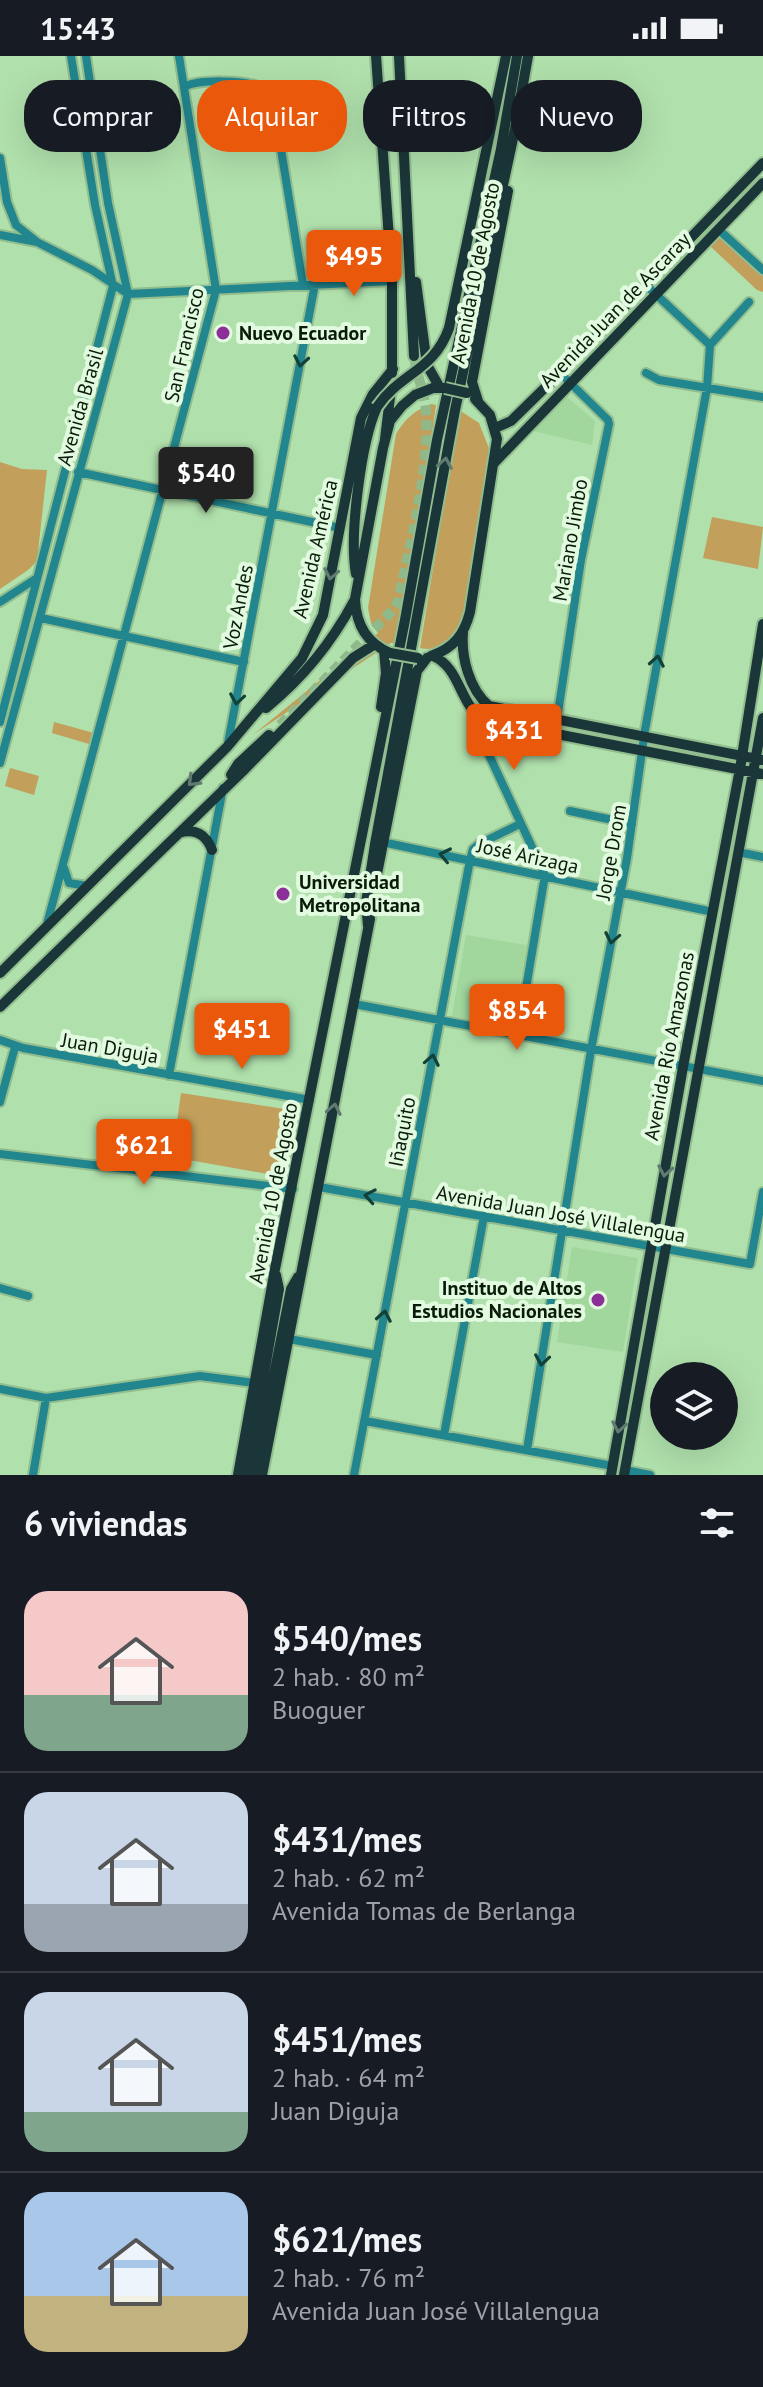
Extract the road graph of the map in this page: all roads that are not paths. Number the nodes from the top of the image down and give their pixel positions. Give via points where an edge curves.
1 (71, 56) edge
2 (86, 56) edge
3 (179, 56) edge
4 (376, 56) edge
5 (399, 56) edge
6 (506, 56) edge
7 (517, 56) edge
8 (528, 56) edge
9 (535, 56) edge
10 (184, 87) junction
11 (501, 149) junction
12 (405, 154) junction
13 (0, 158) edge
14 (763, 163) edge
15 (763, 183) edge
16 (481, 184) junction
17 (718, 229) junction
18 (0, 235) edge
19 (37, 242) junction
20 (763, 270) edge
21 (392, 281) junction
22 (315, 284) junction
23 (303, 285) junction
24 (113, 286) junction
25 (647, 286) junction
26 (216, 290) junction
27 (128, 294) junction
28 (656, 295) junction
29 (749, 302) dead end
30 (710, 345) junction
31 (414, 356) tunnel mouth
32 (393, 369) junction
33 (560, 373) junction
34 (646, 373) dead end
35 (571, 383) junction
36 (442, 388) junction
37 (707, 388) junction
38 (763, 397) edge
39 (478, 401) junction
40 (495, 428) junction
41 (385, 439) junction
42 (494, 463) junction
43 (78, 472) junction
44 (165, 490) junction
45 (273, 513) junction
46 (340, 528) junction
47 (37, 578) junction
48 (357, 580) junction
49 (50, 583) junction
50 (355, 599) junction
51 (0, 602) edge
52 (41, 618) junction
53 (763, 624) edge
54 (463, 632) junction
55 (125, 638) junction
56 (383, 649) junction
57 (426, 657) junction
58 (244, 662) junction
59 (489, 706) junction
60 (763, 718) edge
61 (484, 720) junction
62 (0, 722) edge
63 (246, 724) junction
64 (280, 725) tunnel mouth
65 (556, 727) junction
66 (644, 738) junction
67 (227, 747) junction
68 (644, 750) junction
69 (742, 756) junction
70 (760, 760) edge
71 (0, 763) edge
72 (740, 769) junction
73 (758, 773) edge
74 (224, 787) junction
75 (570, 811) dead end
76 (520, 824) junction
77 (632, 824) junction
78 (177, 833) junction
79 (382, 842) junction
80 (212, 850) junction
81 (738, 852) junction
82 (763, 857) edge
83 (470, 860) junction
84 (63, 868) junction
85 (545, 875) junction
86 (88, 886) junction
87 (621, 892) junction
88 (713, 912) junction
89 (346, 918) junction
90 (47, 925) junction
91 (368, 926) junction
92 (0, 973) edge
93 (354, 1004) junction
94 (0, 1007) edge
95 (440, 1021) junction
96 (518, 1036) junction
97 (0, 1040) edge
98 (15, 1047) junction
99 (591, 1050) junction
100 (683, 1067) junction
101 (698, 1069) junction
102 (169, 1075) junction
103 (763, 1081) edge
104 (310, 1100) junction
105 (0, 1102) edge
106 (0, 1154) edge
107 (319, 1187) junction
108 (293, 1189) junction
109 (763, 1192) edge
110 (405, 1202) junction
111 (484, 1216) junction
112 (563, 1231) junction
113 (652, 1247) junction
114 (666, 1249) junction
115 (304, 1268) junction
116 (275, 1269) junction
117 (0, 1288) edge
118 (28, 1296) dead end
119 (289, 1339) junction
120 (377, 1355) junction
121 (255, 1383) junction
122 (0, 1389) edge
123 (46, 1398) junction
124 (365, 1421) junction
125 (444, 1435) junction
126 (527, 1450) junction
127 (612, 1471) edge
128 (624, 1473) edge
129 (33, 1475) edge
130 (238, 1475) edge
131 (246, 1475) edge
132 (254, 1475) edge
133 (262, 1475) edge
134 (354, 1475) edge
135 (650, 1475) edge

1 - 24 street, Avenida Brasil
2 - 27 street, Avenida Brasil
3 - 10 street, San Francisco
4 - 21 main road
5 - 12 main road
6 - 16 main road, Avenida 10 de Agosto
7 - 11 main road, Avenida 10 de Agosto
91 -> 8 main road, Avenida 10 de Agosto via 366,903 380,813
9 - 39 main road, Avenida 10 de Agosto via 472,382
10 - 23 street via 200,80 247,83 273,100
10 - 26 street, San Francisco
11 - 16 main road
11 - 89 main road, Avenida 10 de Agosto via 437,440
12 - 31 main road
12 - 36 main road via 423,345 430,374
13 - 19 street via 16,225
14 - 25 main road, Avenida Juan de Ascaray
15 - 17 main road, Avenida Juan de Ascaray
16 - 48 main road, Avenida 10 de Agosto, bridge via 443,342 430,361 392,388 369,429 353,531
17 - 20 street
17 - 28 main road, Avenida Juan de Ascaray
18 - 19 street
19 - 24 street
21 - 22 street
21 - 32 main road
22 - 23 street
22 -> 45 street, Voz Andes
23 - 26 street
24 - 27 street
24 - 47 street, Avenida Brasil
25 - 28 street
25 - 33 main road, Avenida Juan de Ascaray
26 - 27 street
26 - 44 street, San Francisco
27 - 43 street, Avenida Brasil
28 - 30 street
28 - 35 main road, Avenida Juan de Ascaray
29 - 30 street
30 - 37 street, Jorge Drom
32 - 41 main road
32 - 46 main road, Avenida América via 361,418
33 - 35 street, Mariano Jimbo
33 - 40 main road, Avenida Juan de Ascaray via 511,421
34 - 37 street
35 - 42 main road, Avenida Juan de Ascaray
35 - 65 street, Mariano Jimbo via 609,424 581,560
36 - 39 main road, Avenida 10 de Agosto, bridge
36 - 41 main road, Avenida 10 de Agosto via 408,400 393,416
37 - 38 street
66 -> 37 street, Jorge Drom
39 - 40 main road, Avenida 10 de Agosto
40 - 42 main road
41 - 48 main road, Avenida 10 de Agosto
42 - 54 main road
43 - 44 street
43 - 49 street, Avenida Brasil
44 - 45 street
44 - 55 street, San Francisco
45 - 46 street
45 - 58 street, Voz Andes
46 -> 63 main road, Avenida América via 323,615 302,658
47 - 49 street
47 - 51 street
47 - 62 street, Avenida Brasil
48 - 50 main road, Avenida 10 de Agosto
49 - 52 street, Avenida Brasil
50 - 56 main road, Avenida 10 de Agosto via 360,626
50 - 63 main road, Avenida América via 329,643 280,697
52 - 55 street
52 - 71 street, Avenida Brasil
53 - 69 main road, Avenida Río Amazonas
54 - 57 main road, Avenida 10 de Agosto via 450,647
54 - 59 main road via 465,664
55 - 58 street
55 - 84 street, San Francisco
56 - 57 main road, bridge
56 - 74 main road via 353,658
56 - 89 main road, Avenida 10 de Agosto via 386,673 380,717 345,893
57 - 61 main road via 447,664 472,711
57 - 79 main road, Avenida 10 de Agosto via 417,671
58 -> 67 street, Voz Andes
59 - 61 street
59 - 65 main road
60 - 70 main road, Avenida Río Amazonas
61 - 65 main road
61 - 76 street via 482,740
63 - 67 main road, Avenida América
64 - 74 main road via 238,764
65 - 66 main road
65 - 68 main road
66 - 68 street, Jorge Drom
66 - 69 main road
67 -> 86 main road, Avenida América
68 - 72 main road
68 - 77 street, Jorge Drom
69 - 70 main road
69 - 72 main road, Avenida Río Amazonas
70 - 73 main road, Avenida Río Amazonas
72 - 73 main road
72 - 88 main road, Avenida Río Amazonas
73 - 81 main road, Avenida Río Amazonas
74 - 78 main road
74 - 80 street
75 - 77 street
76 - 83 street via 479,844
76 - 85 street
77 - 87 street, Jorge Drom
78 - 80 main road via 198,832
78 - 94 main road
83 -> 79 street, José Arizaga
79 - 91 main road, Avenida 10 de Agosto
80 - 102 street
81 - 82 street
81 - 101 main road, Avenida Río Amazonas
83 - 85 street, José Arizaga
83 - 95 street, Iñaquito
84 - 86 street via 69,883
84 - 90 street, San Francisco
85 - 87 street, José Arizaga
85 - 96 street
86 - 90 main road, Avenida América
87 - 88 street, José Arizaga
87 -> 99 street, Jorge Drom
88 - 100 main road, Avenida Río Amazonas
89 - 104 main road, Avenida 10 de Agosto
90 - 92 main road, Avenida América
91 - 93 main road, Avenida 10 de Agosto
93 - 95 street
107 -> 93 main road, Avenida 10 de Agosto
95 - 96 street
110 -> 95 street, Iñaquito
96 - 99 street
97 - 98 street, Juan Diguja
98 - 102 street, Juan Diguja
98 - 105 street
99 - 100 street
99 - 112 street, Jorge Drom
100 - 101 street
100 -> 113 main road, Avenida Río Amazonas
101 - 103 street
101 - 114 main road, Avenida Río Amazonas
102 - 104 street, Juan Diguja
104 - 108 main road, Avenida 10 de Agosto
106 - 108 street
110 -> 107 street, Avenida Juan José Villalengua
107 - 115 main road, Avenida 10 de Agosto
108 - 116 main road, Avenida 10 de Agosto
109 - 114 street, Avenida Juan José Villalengua via 750,1264
110 - 111 street, Avenida Juan José Villalengua
120 -> 110 street, Iñaquito
111 - 112 street, Avenida Juan José Villalengua
111 - 125 street
112 - 113 street, Avenida Juan José Villalengua
112 -> 126 street, Jorge Drom
113 - 114 street, Avenida Juan José Villalengua
113 -> 127 main road, Avenida Río Amazonas
114 - 128 main road, Avenida Río Amazonas
115 - 119 main road, Avenida 10 de Agosto
115 - 132 main road via 291,1289
116 - 121 main road, Avenida 10 de Agosto
116 - 131 main road via 279,1289
117 - 118 street
119 - 120 street
119 - 133 main road, Avenida 10 de Agosto
120 - 124 street, Iñaquito
121 - 123 street via 200,1376
121 - 130 main road, Avenida 10 de Agosto
122 - 123 street
123 - 129 street
124 - 125 street
124 - 134 street, Iñaquito
125 - 126 street
126 - 127 street
128 - 135 street

